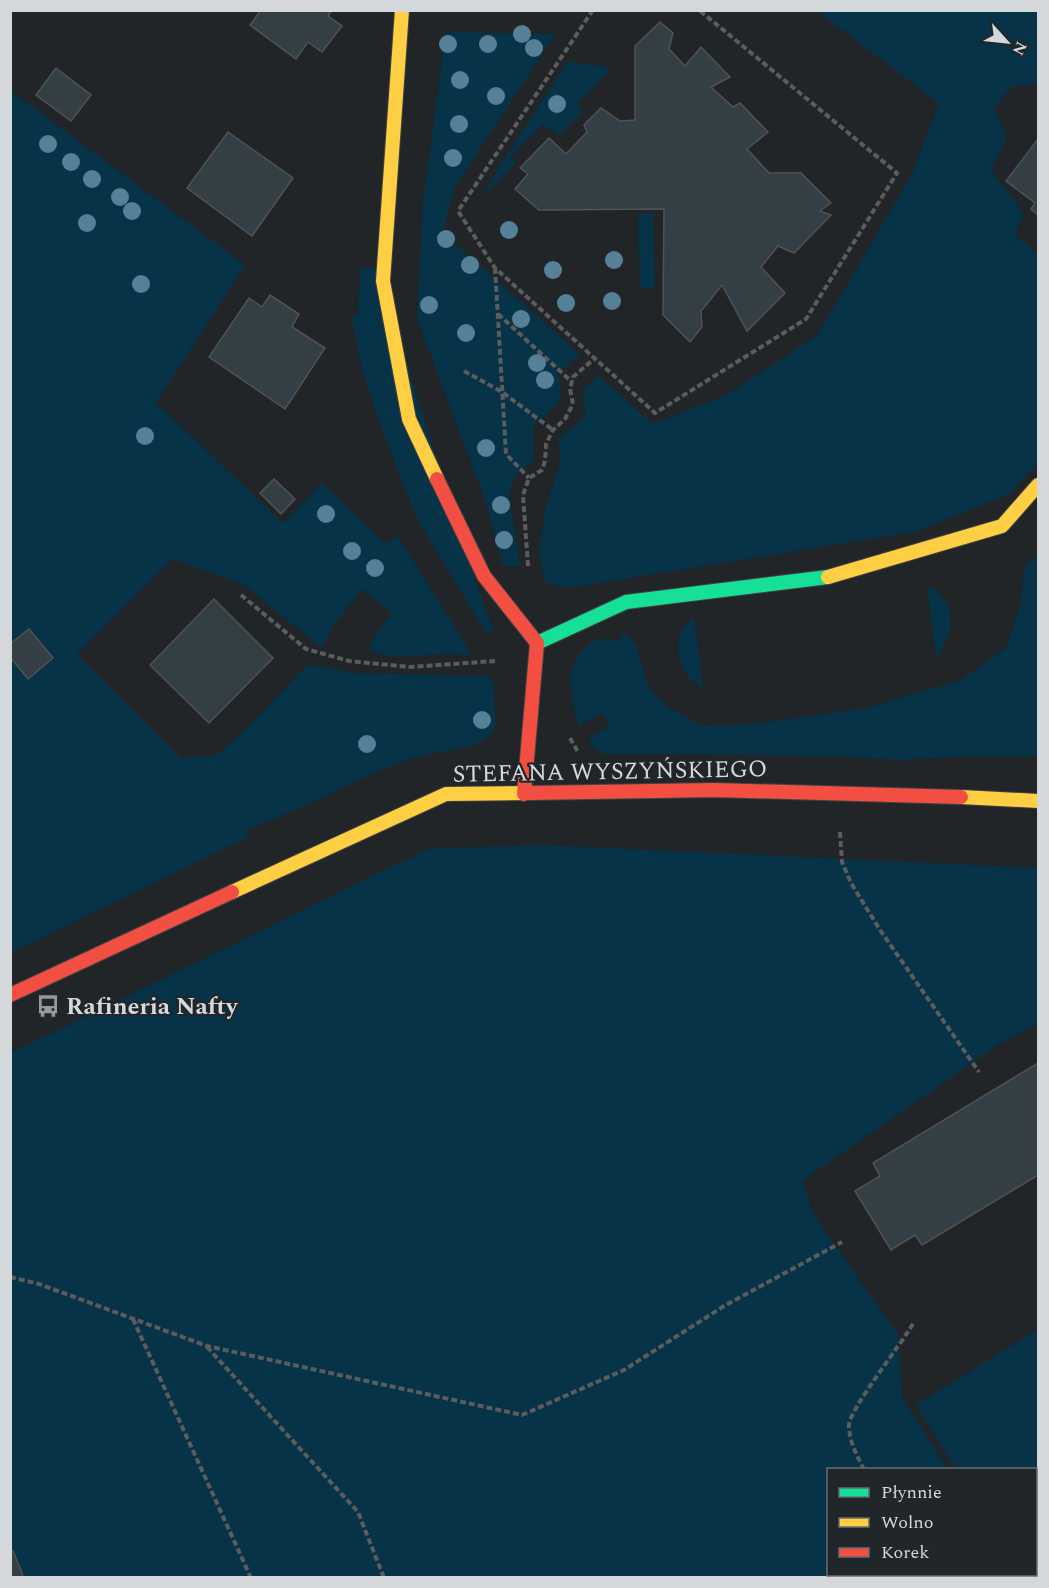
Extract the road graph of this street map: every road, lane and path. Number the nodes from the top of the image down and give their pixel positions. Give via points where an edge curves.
1 (402, 10) edge
2 (593, 10) edge
3 (699, 10) edge
4 (495, 268) junction
5 (498, 314) junction
6 (595, 358) junction
7 (464, 371) dead end
8 (572, 382) junction
9 (502, 392) junction
10 (553, 430) junction
11 (529, 478) junction
12 (1038, 485) edge
13 (525, 511) dead end
14 (241, 595) dead end
15 (537, 643) junction
16 (535, 660) junction
17 (569, 735) dead end
18 (583, 757) dead end
19 (524, 794) junction
20 (1038, 801) edge
21 (840, 830) dead end
22 (10, 995) edge
23 (979, 1072) dead end
24 (842, 1242) dead end
25 (10, 1277) edge
26 (132, 1318) junction
27 (914, 1322) dead end
28 (207, 1346) junction
29 (863, 1468) edge
30 (251, 1578) edge
31 (384, 1578) edge

1 - 15 street via 383,281 409,419 484,576
2 - 4 path via 458,211
3 - 6 path via 897,173 806,319 665,406 655,412
4 - 5 path
4 - 6 path
5 - 8 path
5 - 9 path
6 - 8 path
7 - 9 path
8 - 10 path via 573,404
9 - 10 path
9 - 11 path via 506,454
10 - 11 path via 546,444 542,470
11 - 13 path via 523,495
12 - 15 street via 1002,526 837,576 626,602
14 - 16 path via 306,649 349,661 410,667
15 - 16 street
16 - 19 street
17 - 18 path
19 - 20 street, STEFANA WYSZYŃSKIEGO via 714,790
19 - 22 street, STEFANA WYSZYŃSKIEGO via 446,794
21 - 23 path via 842,862 851,883
24 - 28 path via 724,1306 624,1370 522,1415
25 - 26 path
26 - 28 path
26 - 30 path
27 - 29 path via 849,1423 851,1444
28 - 31 path via 358,1512

